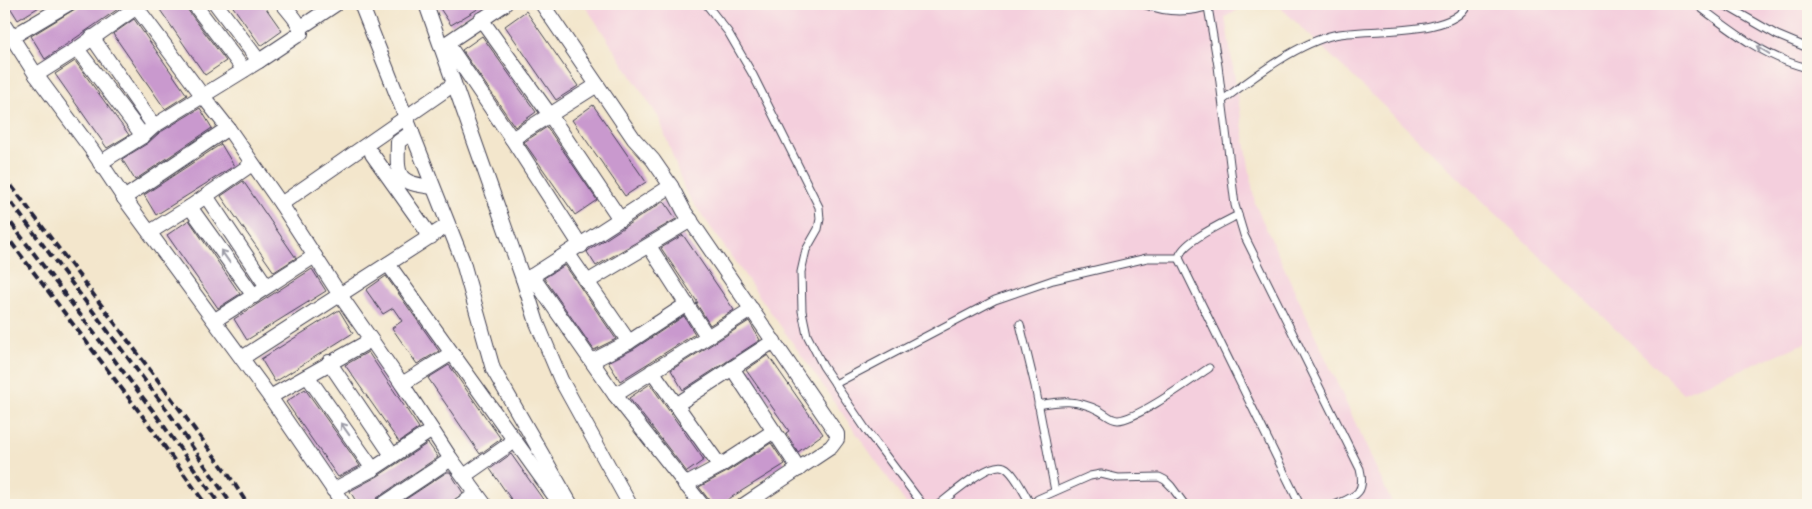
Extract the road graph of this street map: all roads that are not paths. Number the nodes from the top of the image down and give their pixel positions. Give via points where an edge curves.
1 (68, 4) edge
2 (194, 4) edge
3 (216, 4) edge
4 (283, 4) edge
5 (336, 4) edge
6 (361, 4) edge
7 (426, 4) edge
8 (505, 4) edge
9 (542, 4) edge
10 (706, 4) edge
11 (1143, 4) edge
12 (1467, 4) edge
13 (1696, 4) edge
14 (1723, 4) edge
15 (137, 5) edge
16 (1212, 5) edge
17 (481, 19) junction
18 (4, 25) edge
19 (300, 28) junction
20 (12, 37) junction
21 (92, 37) junction
22 (444, 45) junction
23 (1808, 48) edge
24 (77, 49) junction
25 (260, 61) junction
26 (1808, 68) edge
27 (244, 70) junction
28 (36, 75) junction
29 (454, 84) junction
30 (597, 85) junction
31 (202, 96) junction
32 (1223, 100) junction
33 (550, 115) junction
34 (406, 116) junction
35 (154, 126) junction
36 (228, 128) junction
37 (412, 132) junction
38 (143, 136) junction
39 (512, 139) junction
40 (372, 154) dead end
41 (100, 164) junction
42 (252, 164) junction
43 (671, 186) junction
44 (433, 187) junction
45 (206, 196) junction
46 (124, 198) junction
47 (281, 204) junction
48 (190, 207) junction
49 (1238, 215) junction
50 (620, 219) junction
51 (691, 220) junction
52 (448, 225) junction
53 (150, 232) junction
54 (431, 237) junction
55 (580, 246) junction
56 (649, 246) junction
57 (568, 254) junction
58 (315, 256) junction
59 (1179, 258) junction
60 (388, 264) junction
61 (527, 278) junction
62 (587, 282) junction
63 (266, 286) junction
64 (340, 295) junction
65 (254, 296) junction
66 (687, 304) junction
67 (752, 309) junction
68 (215, 320) junction
69 (1020, 324) dead end
70 (707, 336) junction
71 (372, 340) junction
72 (774, 341) junction
73 (629, 342) junction
74 (452, 353) junction
75 (242, 358) junction
76 (592, 361) junction
77 (329, 362) junction
78 (732, 368) junction
79 (1209, 368) dead end
80 (652, 371) junction
81 (308, 377) junction
82 (402, 384) junction
83 (835, 384) junction
84 (616, 395) junction
85 (270, 397) junction
86 (676, 405) junction
87 (1038, 405) junction
88 (432, 430) junction
89 (774, 431) junction
90 (514, 441) junction
91 (392, 455) junction
92 (451, 459) junction
93 (720, 466) junction
94 (373, 469) junction
95 (799, 469) junction
96 (464, 476) junction
97 (685, 486) junction
98 (333, 490) junction
99 (1055, 491) junction
100 (477, 494) junction
101 (344, 505) edge
102 (382, 505) edge
103 (460, 505) edge
104 (486, 505) edge
105 (561, 505) edge
106 (571, 505) edge
107 (630, 505) edge
108 (702, 505) edge
109 (744, 505) edge
110 (922, 505) edge
111 (938, 505) edge
112 (1032, 505) edge
113 (1185, 505) edge
114 (1300, 505) edge
115 (1335, 505) edge

1 - 20 street
2 - 27 street
3 - 25 street
4 - 19 street
5 - 19 street
6 - 34 street
7 - 22 street
8 - 17 street
9 - 30 street
10 - 83 lane via 728,32 753,75 819,207 818,229 802,260 802,311 811,344
11 - 16 lane via 1180,11
12 - 32 lane via 1454,18 1435,26 1334,35 1306,46 1264,70
26 -> 13 lane via 1772,55 1733,32
14 - 23 lane via 1777,35
15 - 21 street
15 - 31 street
16 - 32 lane
17 - 22 street
17 - 33 street
18 - 20 street
19 - 25 street via 298,36
20 - 28 street
21 - 24 street
21 - 35 street
22 - 29 street
22 - 39 street
24 - 28 street
24 - 38 street
25 - 27 street
27 - 31 street
28 - 41 street
29 - 34 street
29 - 61 street
30 - 33 street
30 - 43 street
31 - 35 street
31 - 36 street
32 - 49 lane
33 - 39 street
33 - 50 street
34 - 37 street
34 - 47 street
35 - 38 street
36 - 42 street
36 - 46 street
37 - 44 street
37 - 44 street via 398,142 397,169 402,178 415,185
38 - 41 street
39 - 55 street
40 - 54 street
41 - 46 street
42 - 45 street
42 - 47 street
43 - 50 street
43 - 51 street
44 - 52 street
45 - 48 street
45 - 63 street
46 - 53 street
47 - 58 street
48 - 53 street
65 -> 48 street
49 - 59 lane via 1186,246
49 - 115 lane via 1261,270 1360,469 1363,483 1359,492
50 - 55 street
51 - 56 street
51 - 67 street
52 - 54 street
52 - 106 street via 462,259 493,369
53 - 68 street
54 - 60 street
55 - 57 street
56 - 62 street
56 - 66 street
57 - 61 street
57 - 62 street
58 - 63 street
58 - 64 street
59 - 83 lane via 1147,258 1053,280 995,300
59 - 114 lane
60 - 64 street
60 - 74 street
61 - 76 street
61 - 107 street via 537,324 561,380
62 - 73 street
63 - 65 street
64 - 71 street
64 - 75 street
65 - 68 street
66 - 70 street
66 - 73 street
67 - 70 street
67 - 72 street
68 - 75 street
69 - 87 lane
70 - 80 street
71 - 77 street
71 - 82 street
72 - 78 street
72 - 95 street via 836,434 837,440 831,446
73 - 76 street
74 - 82 street
74 - 90 street
75 - 85 street
76 - 84 street
77 - 81 street
77 - 91 street
78 - 86 street
78 - 89 street
79 - 87 lane via 1160,401 1119,420 1088,405 1069,401
80 - 84 street
80 - 86 street
81 - 85 street
94 -> 81 street
82 - 88 street
83 - 110 lane
84 - 97 street
85 - 98 street
86 - 93 street
87 - 99 lane
88 - 91 street
88 - 92 street
89 - 93 street
89 - 95 street
90 - 96 street
90 - 105 street
91 - 94 street
92 - 96 street
92 - 102 street
93 - 97 street
94 - 98 street
95 - 109 street
96 - 100 street
97 - 108 street
98 - 101 street
99 - 112 lane
99 - 113 lane via 1101,474 1118,478 1159,477 1172,486
100 - 103 street
100 - 104 street
111 - 112 lane via 976,476 1004,466

